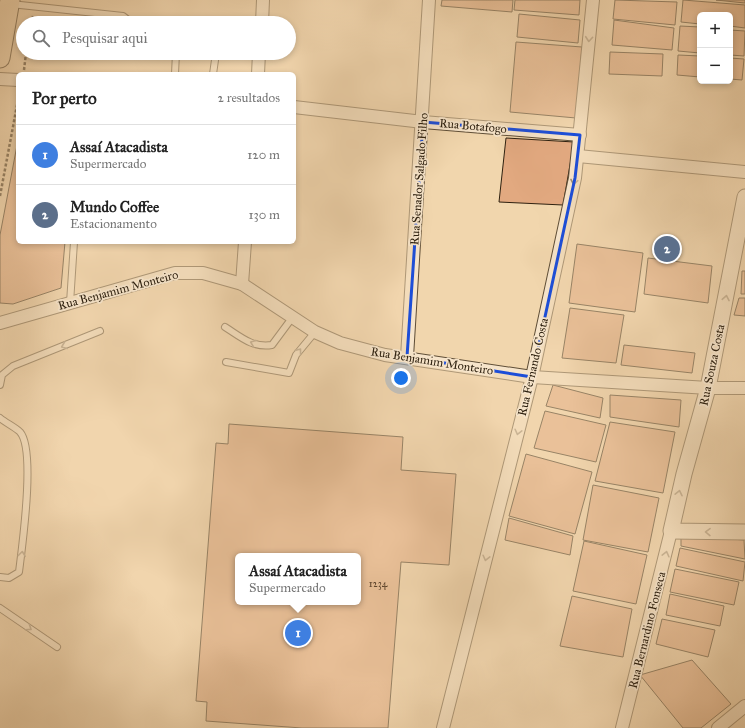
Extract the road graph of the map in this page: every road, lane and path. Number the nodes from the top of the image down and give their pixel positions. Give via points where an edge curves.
1 (263, 0) edge
2 (430, 0) edge
3 (593, 0) edge
4 (10, 2) edge
5 (122, 16) edge
6 (262, 16) edge
7 (0, 58) edge
8 (25, 60) edge
9 (176, 60) edge
10 (215, 60) edge
11 (259, 60) edge
12 (23, 72) edge
13 (175, 72) edge
14 (213, 72) edge
15 (258, 72) edge
16 (0, 79) edge
17 (16, 80) edge
18 (296, 107) edge
19 (16, 111) edge
20 (423, 122) junction
21 (580, 135) junction
22 (578, 156) junction
23 (745, 172) edge
24 (0, 196) edge
25 (745, 196) edge
26 (74, 244) edge
27 (245, 244) edge
28 (242, 284) junction
29 (70, 303) junction
30 (292, 318) junction
31 (0, 323) edge
32 (226, 327) dead end
33 (100, 331) dead end
34 (315, 332) junction
35 (407, 358) junction
36 (226, 362) dead end
37 (532, 377) junction
38 (0, 385) edge
39 (708, 388) junction
40 (745, 388) edge
41 (0, 418) edge
42 (671, 531) junction
43 (745, 532) edge
44 (0, 577) edge
45 (0, 608) edge
46 (57, 647) dead end
47 (745, 706) edge
48 (443, 728) edge
49 (622, 728) edge
50 (718, 728) edge

1 - 6 street
2 - 20 street, Rua Senador Salgado Filho
3 -> 21 street, Rua Fernando Costa
4 - 5 lane
4 - 7 main road
8 - 12 path
9 - 13 lane
10 - 14 lane
11 - 15 street
16 - 17 street
18 - 20 street, Rua Botafogo
19 - 24 path
20 - 21 street, Rua Botafogo
20 - 35 street, Rua Senador Salgado Filho
21 - 22 street, Rua Fernando Costa
22 - 23 street
22 -> 37 street, Rua Fernando Costa
39 -> 25 street, Rua Souza Costa
26 - 29 lane
27 - 28 street
28 - 29 street, Rua Benjamim Monteiro via 203,273 175,273
28 - 30 street, Rua Benjamim Monteiro
29 - 31 street, Rua Benjamim Monteiro
30 -> 32 lane via 272,345 252,344
30 - 34 street, Rua Benjamim Monteiro
33 -> 38 lane via 13,366 2,375
34 - 35 street, Rua Benjamim Monteiro via 364,350
36 -> 34 lane via 289,373 296,355
35 - 37 street, Rua Benjamim Monteiro
37 - 39 street, Rua Benjamim Monteiro
37 -> 48 street, Rua Fernando Costa
39 - 40 street, Rua Benjamim Monteiro
42 -> 39 street, Rua Souza Costa
44 -> 41 lane via 9,578 19,572 27,514 25,447 21,433
43 -> 42 street
49 -> 42 street, Rua Bernardino Fonseca
45 -> 46 lane
47 - 50 street

